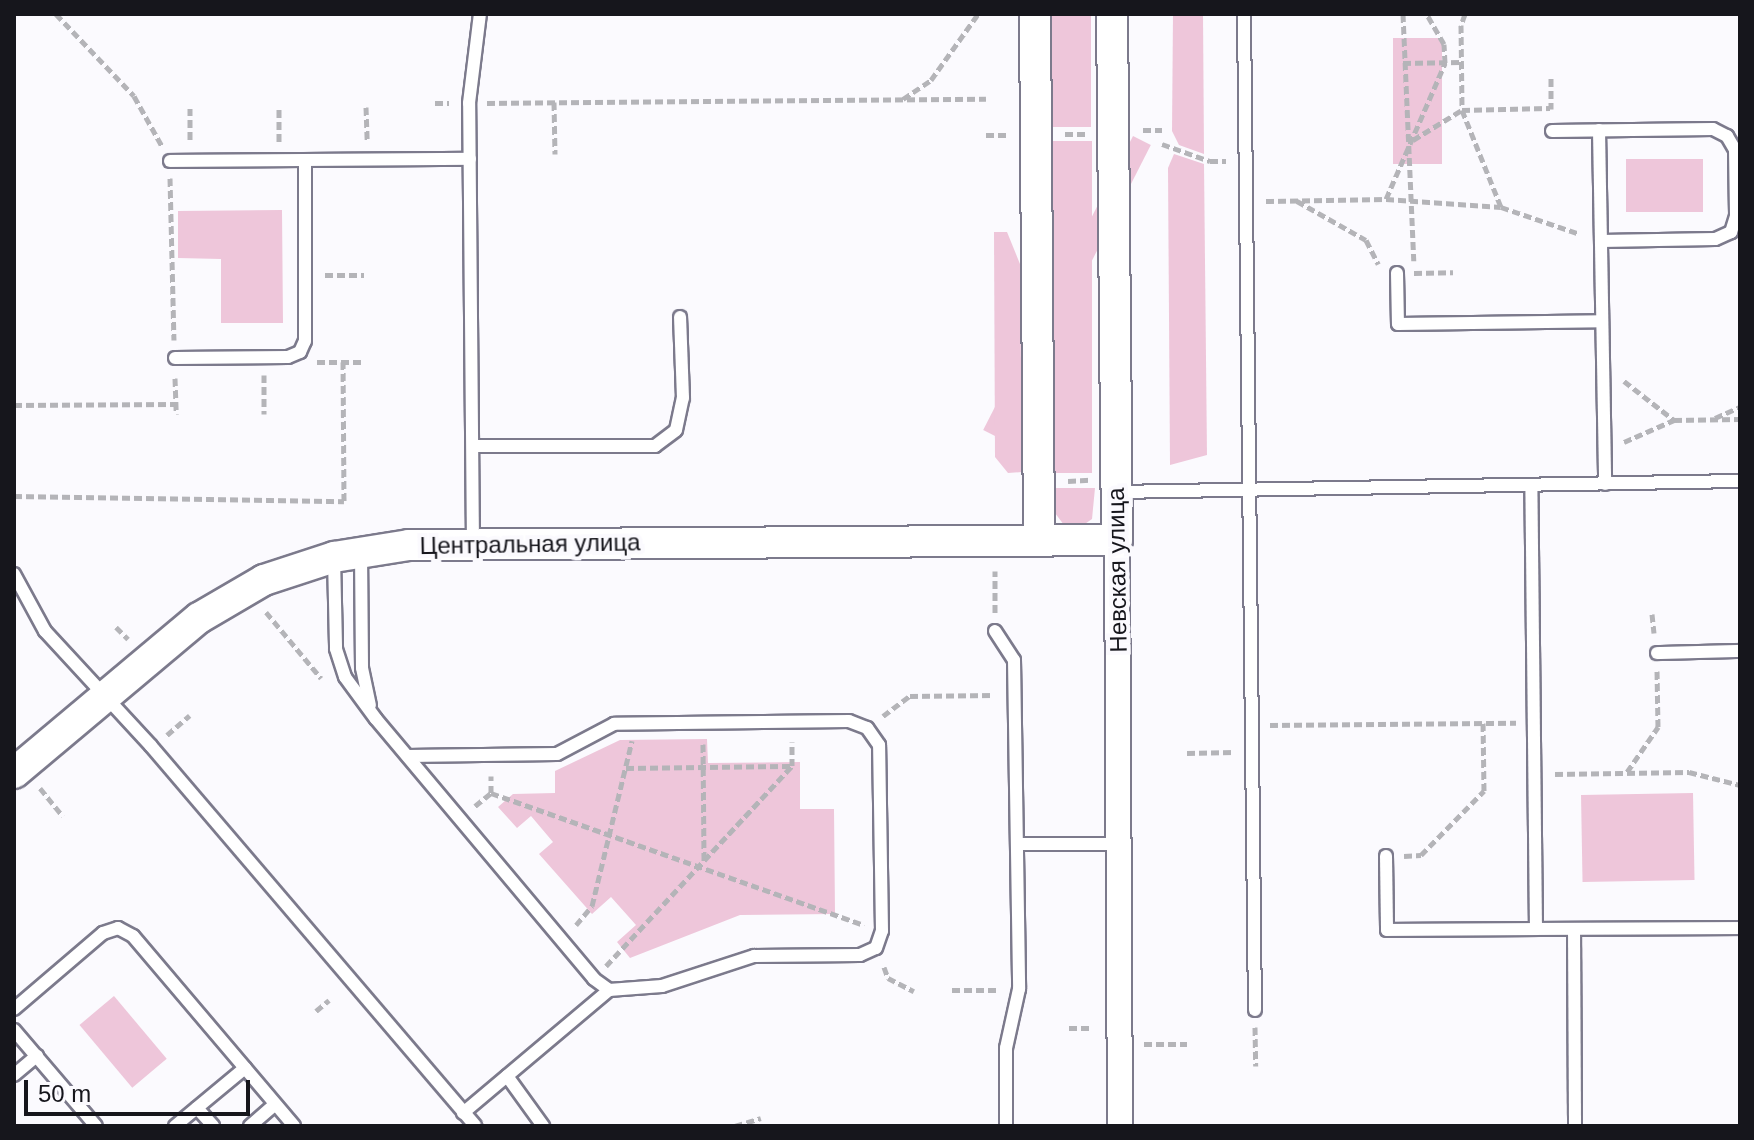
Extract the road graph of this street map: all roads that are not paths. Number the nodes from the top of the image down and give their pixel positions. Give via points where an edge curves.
1 (480, 14) edge
2 (1035, 14) edge
3 (1112, 14) edge
4 (1244, 14) edge
5 (1599, 130) junction
6 (1552, 131) road end
7 (470, 159) junction
8 (305, 160) junction
9 (170, 161) road end
10 (1601, 241) junction
11 (1397, 273) dead end
12 (680, 317) dead end
13 (1602, 321) junction
14 (175, 358) road end
15 (473, 446) junction
16 (1740, 481) edge
17 (1605, 484) junction
18 (1531, 485) junction
19 (1106, 486) junction
20 (1248, 489) junction
21 (1039, 539) junction
22 (1117, 540) junction
23 (473, 545) junction
24 (348, 554) junction
25 (14, 574) edge
26 (995, 631) dead end
27 (1740, 651) edge
28 (1657, 653) road end
29 (105, 696) junction
30 (376, 719) junction
31 (408, 756) junction
32 (24, 777) edge
33 (1017, 844) junction
34 (1119, 844) junction
35 (1386, 856) road end
36 (1740, 928) edge
37 (1536, 929) junction
38 (1574, 929) junction
39 (609, 990) junction
40 (14, 1009) edge
41 (1255, 1010) road end
42 (14, 1030) edge
43 (37, 1056) junction
44 (245, 1068) junction
45 (14, 1075) edge
46 (507, 1076) junction
47 (275, 1104) junction
48 (197, 1108) junction
49 (463, 1113) junction
50 (96, 1126) edge
51 (175, 1126) edge
52 (213, 1126) edge
53 (250, 1126) edge
54 (294, 1126) edge
55 (475, 1126) edge
56 (543, 1126) edge
57 (1006, 1126) edge
58 (1120, 1126) edge
59 (1575, 1126) edge

1 - 7 lane via 469,103
2 - 21 street
3 - 19 street, Невская улица
4 - 20 lane
5 - 6 lane
5 - 10 lane
5 - 10 lane via 1713,129 1727,136 1735,164 1736,216 1731,232 1715,239
7 - 8 lane
7 - 15 lane
8 - 9 lane
8 - 14 lane via 305,341 288,357
10 - 13 lane
11 - 13 lane via 1398,324
12 - 15 lane via 683,398 676,430 655,446
13 - 17 lane
15 - 23 lane
16 - 17 lane
17 - 18 lane
18 - 20 lane
18 - 37 lane
19 - 20 lane
19 - 22 street, Невская улица
20 - 41 lane
21 - 22 street, Центральная улица
21 - 23 street, Центральная улица
22 - 34 street, Невская улица
23 - 24 street, Центральная улица
24 - 29 street, Центральная улица via 264,580 199,618
24 - 30 lane via 362,668
24 - 30 lane via 336,649 345,677
25 - 29 lane via 45,631
26 - 33 lane via 1014,660
27 - 28 lane
29 - 32 street, Центральная улица
29 - 49 lane
30 - 31 lane
31 - 39 lane via 594,979
31 - 39 lane via 557,754 601,728 636,724 849,721 867,728 879,745 882,931 876,948 860,955 754,956 662,986
33 - 34 lane
33 - 57 lane via 1019,989 1006,1048
34 - 58 street, Невская улица
35 - 37 lane via 1387,930
36 - 38 lane
37 - 38 lane
38 - 59 lane
39 - 46 lane
40 - 44 lane via 103,933 118,928 133,936
42 - 43 lane
43 - 45 lane
43 - 50 lane
44 - 47 lane
44 - 48 lane
46 - 49 lane
46 - 56 lane
47 - 53 lane
47 - 54 lane
48 - 51 lane
48 - 52 lane
49 - 55 lane

